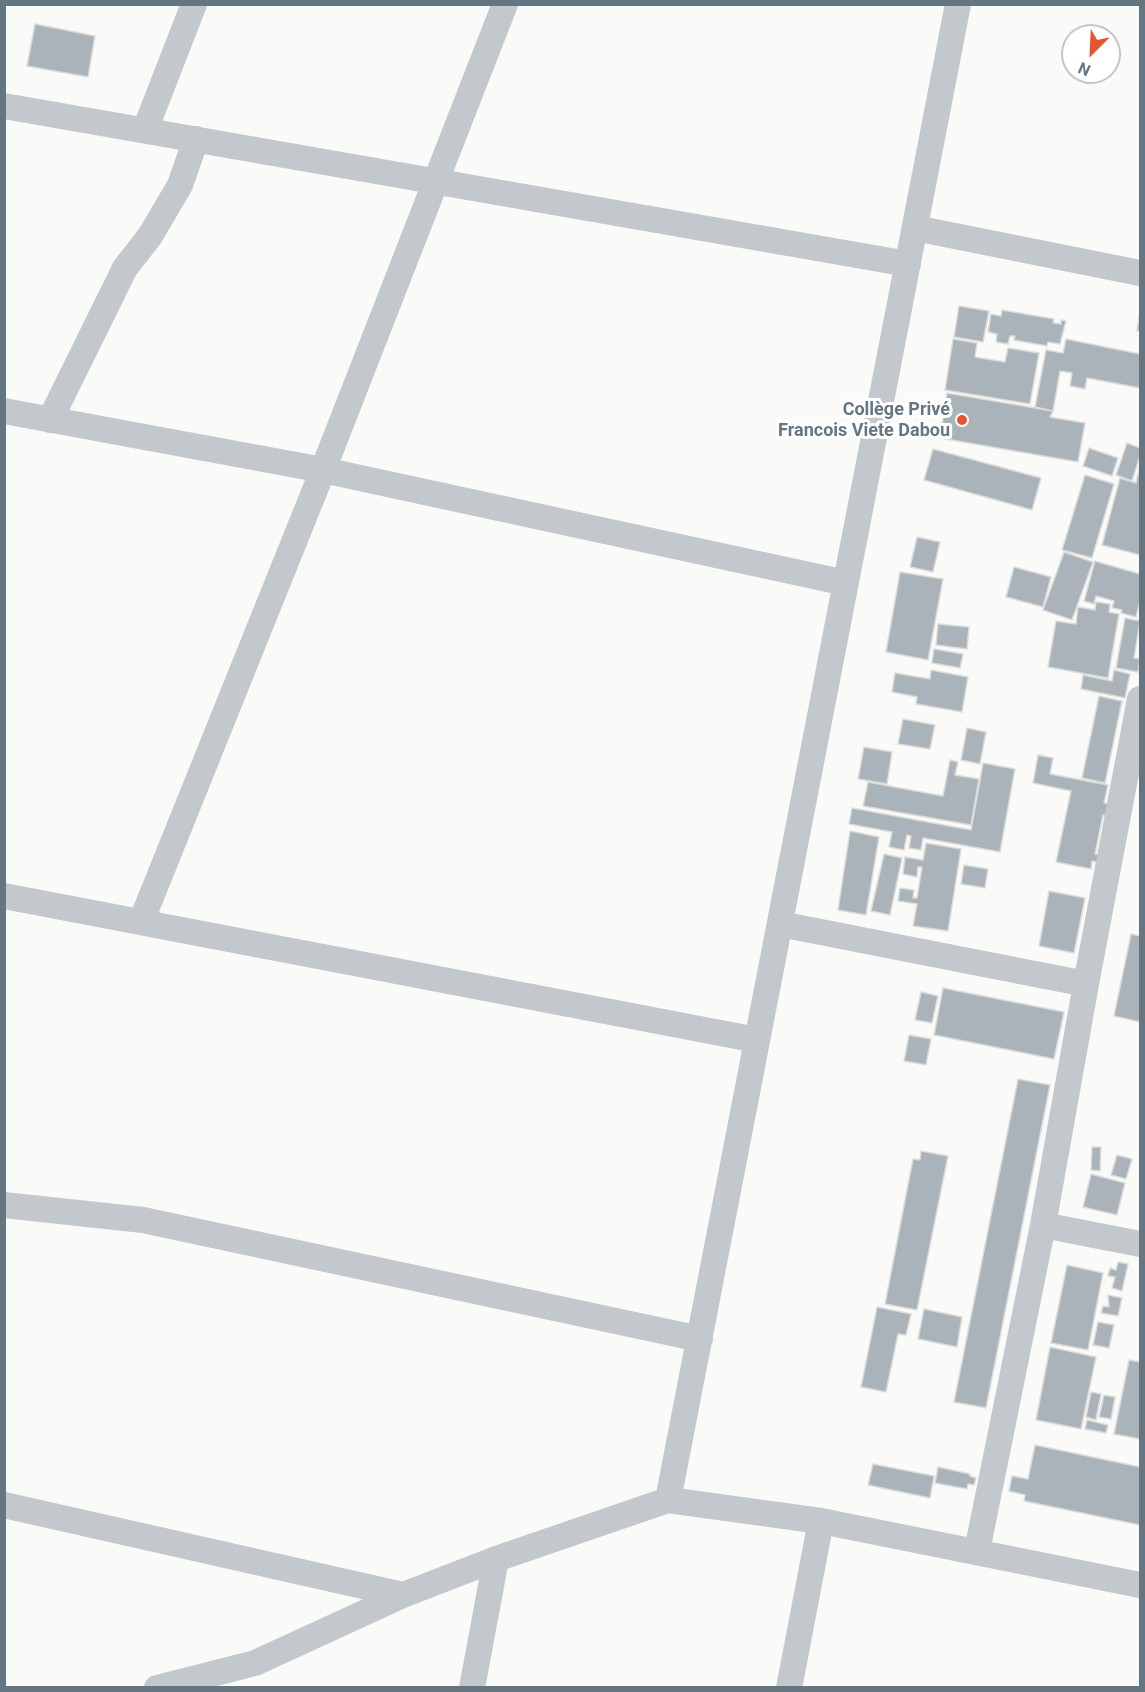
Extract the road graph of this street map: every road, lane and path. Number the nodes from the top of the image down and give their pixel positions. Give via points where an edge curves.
1 (194, 4) edge
2 (505, 4) edge
3 (958, 4) edge
4 (4, 106) edge
5 (145, 130) junction
6 (196, 140) junction
7 (436, 182) junction
8 (915, 228) junction
9 (908, 264) junction
10 (1140, 273) edge
11 (4, 411) edge
12 (50, 420) junction
13 (323, 470) junction
14 (846, 583) junction
15 (1140, 699) edge
16 (4, 896) edge
17 (141, 922) junction
18 (780, 924) junction
19 (1086, 984) junction
20 (758, 1040) junction
21 (4, 1205) edge
22 (1043, 1225) junction
23 (1140, 1244) edge
24 (700, 1339) junction
25 (669, 1500) junction
26 (4, 1505) edge
27 (821, 1521) junction
28 (977, 1551) junction
29 (496, 1559) junction
30 (1140, 1585) edge
31 (403, 1595) junction
32 (157, 1688) edge
33 (471, 1688) edge
34 (789, 1688) edge

1 - 5 street
2 - 7 street
3 - 8 street
4 - 5 street
5 - 6 street
6 - 7 street
6 - 12 street via 180,185 150,236 125,268
7 - 9 street
7 - 13 street
8 - 9 street
8 - 10 street
9 - 14 street
11 - 12 street
12 - 13 street
13 - 14 street
13 - 17 street
14 - 18 street
15 - 19 street
16 - 17 street
17 - 20 street
18 - 19 street
18 - 20 street
19 - 22 street
20 - 24 street
21 - 24 street via 143,1220
22 - 23 street
22 - 28 street
24 - 25 street
25 - 27 street
25 - 29 street
26 - 31 street
27 - 28 street
27 - 34 street
28 - 30 street
29 - 31 street
29 - 33 street
31 - 32 street via 255,1663

